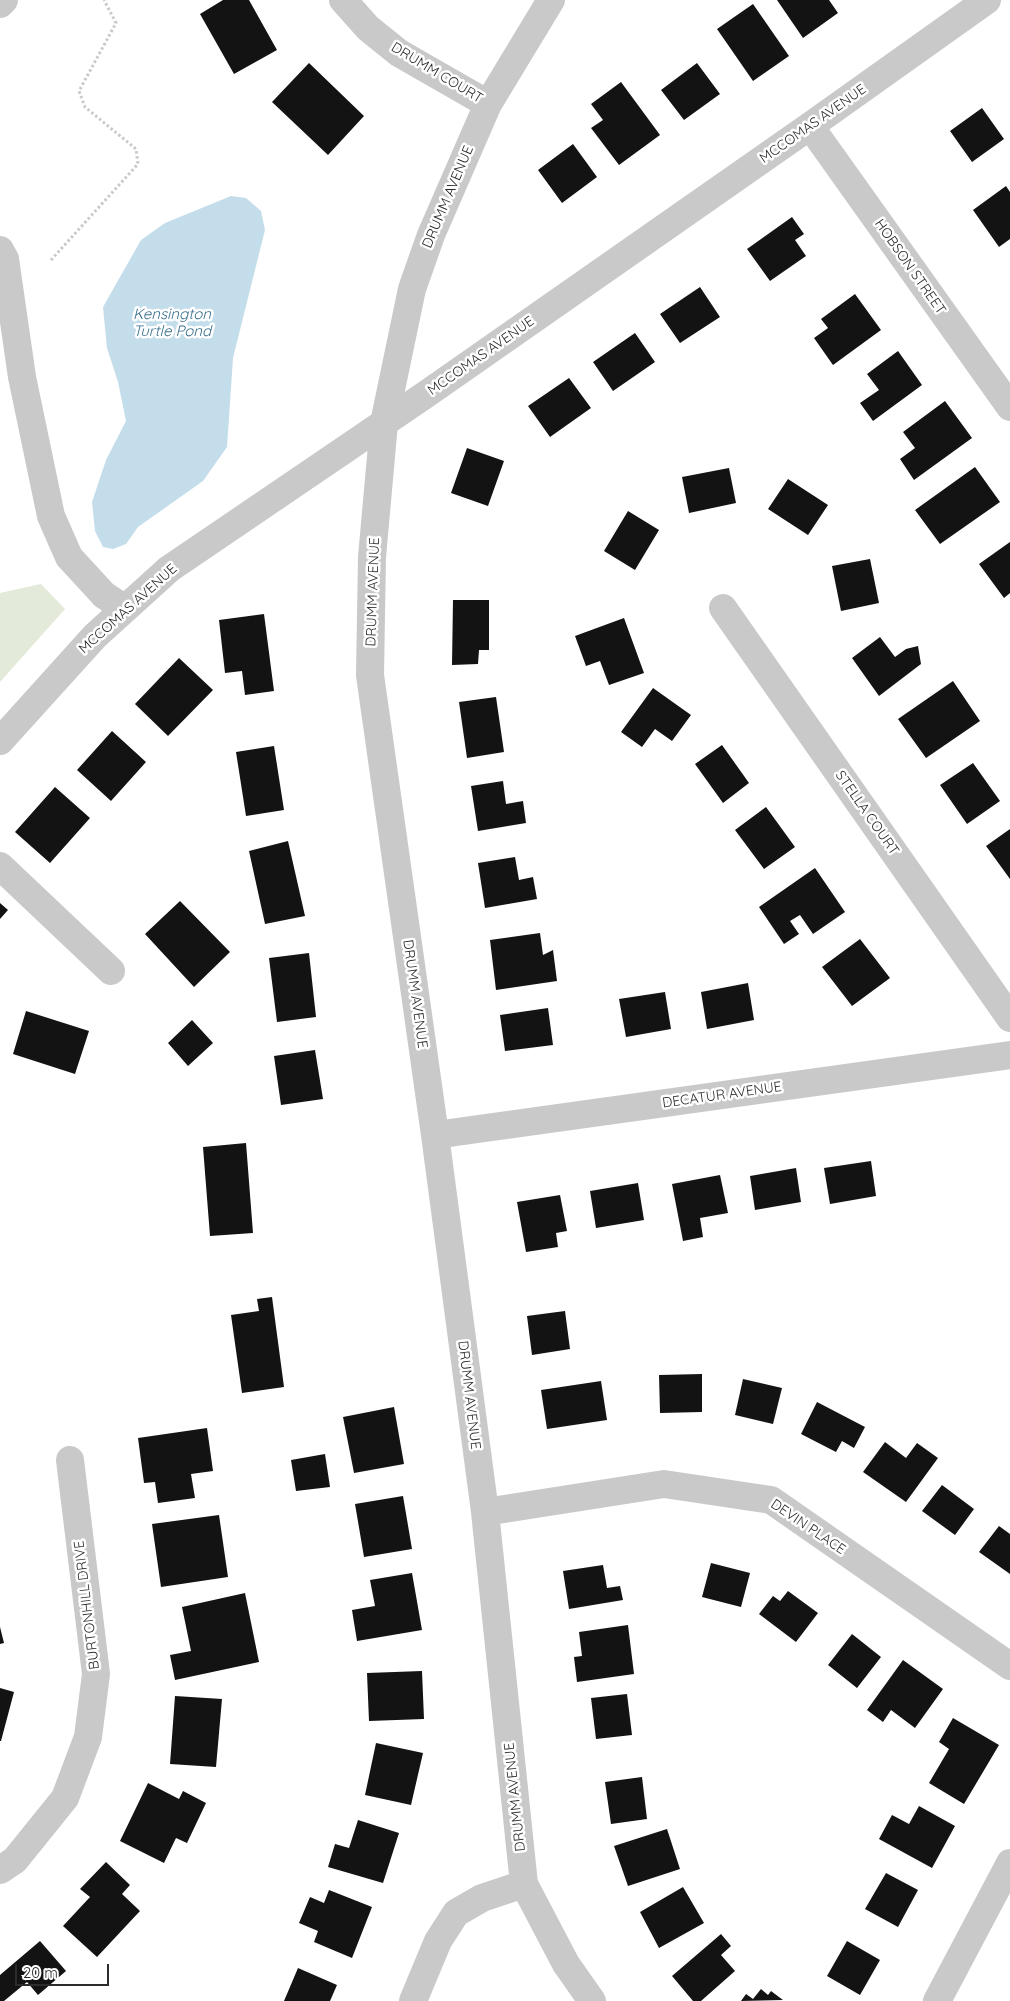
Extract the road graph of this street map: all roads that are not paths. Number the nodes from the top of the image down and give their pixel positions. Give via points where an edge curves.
1 (4, 0) edge
2 (343, 0) edge
3 (551, 0) edge
4 (987, 0) edge
5 (0, 4) edge
6 (488, 104) junction
7 (810, 126) junction
8 (0, 250) edge
9 (11, 374) edge
10 (1010, 407) edge
11 (384, 423) junction
12 (723, 608) dead end
13 (125, 610) junction
14 (0, 741) edge
15 (0, 866) edge
16 (110, 971) dead end
17 (1010, 1018) edge
18 (1010, 1055) edge
19 (435, 1135) junction
20 (70, 1460) dead end
21 (485, 1512) junction
22 (1010, 1666) edge
23 (1010, 1863) edge
24 (0, 1870) edge
25 (524, 1884) junction
26 (413, 2001) edge
27 (592, 2001) edge
28 (937, 2001) edge

1 - 5 street
2 - 6 street, DRUMM COURT via 368,28 399,53
3 - 6 street, DRUMM AVENUE
4 - 7 street, MCCOMAS AVENUE
6 - 11 street, DRUMM AVENUE via 430,234 412,289
7 - 10 street, HOBSON STREET
7 - 11 street, MCCOMAS AVENUE
8 - 9 street via 5,259
9 - 13 street via 51,516 69,557 104,595
11 - 13 street, MCCOMAS AVENUE via 169,569
11 - 19 street, DRUMM AVENUE via 372,557 370,675
12 - 17 street, STELLA COURT
13 - 14 street, MCCOMAS AVENUE via 95,636
15 - 16 street
18 - 19 street, DECATUR AVENUE
19 - 21 street, DRUMM AVENUE
20 - 24 street, BURTONHILL DRIVE via 96,1674 88,1737 65,1798 15,1860
21 - 22 street, DEVIN PLACE via 664,1484 771,1500
21 - 25 street, DRUMM AVENUE
23 - 28 street
25 - 26 street via 482,1898 456,1913 438,1940
25 - 27 street, DRUMM AVENUE via 566,1964

